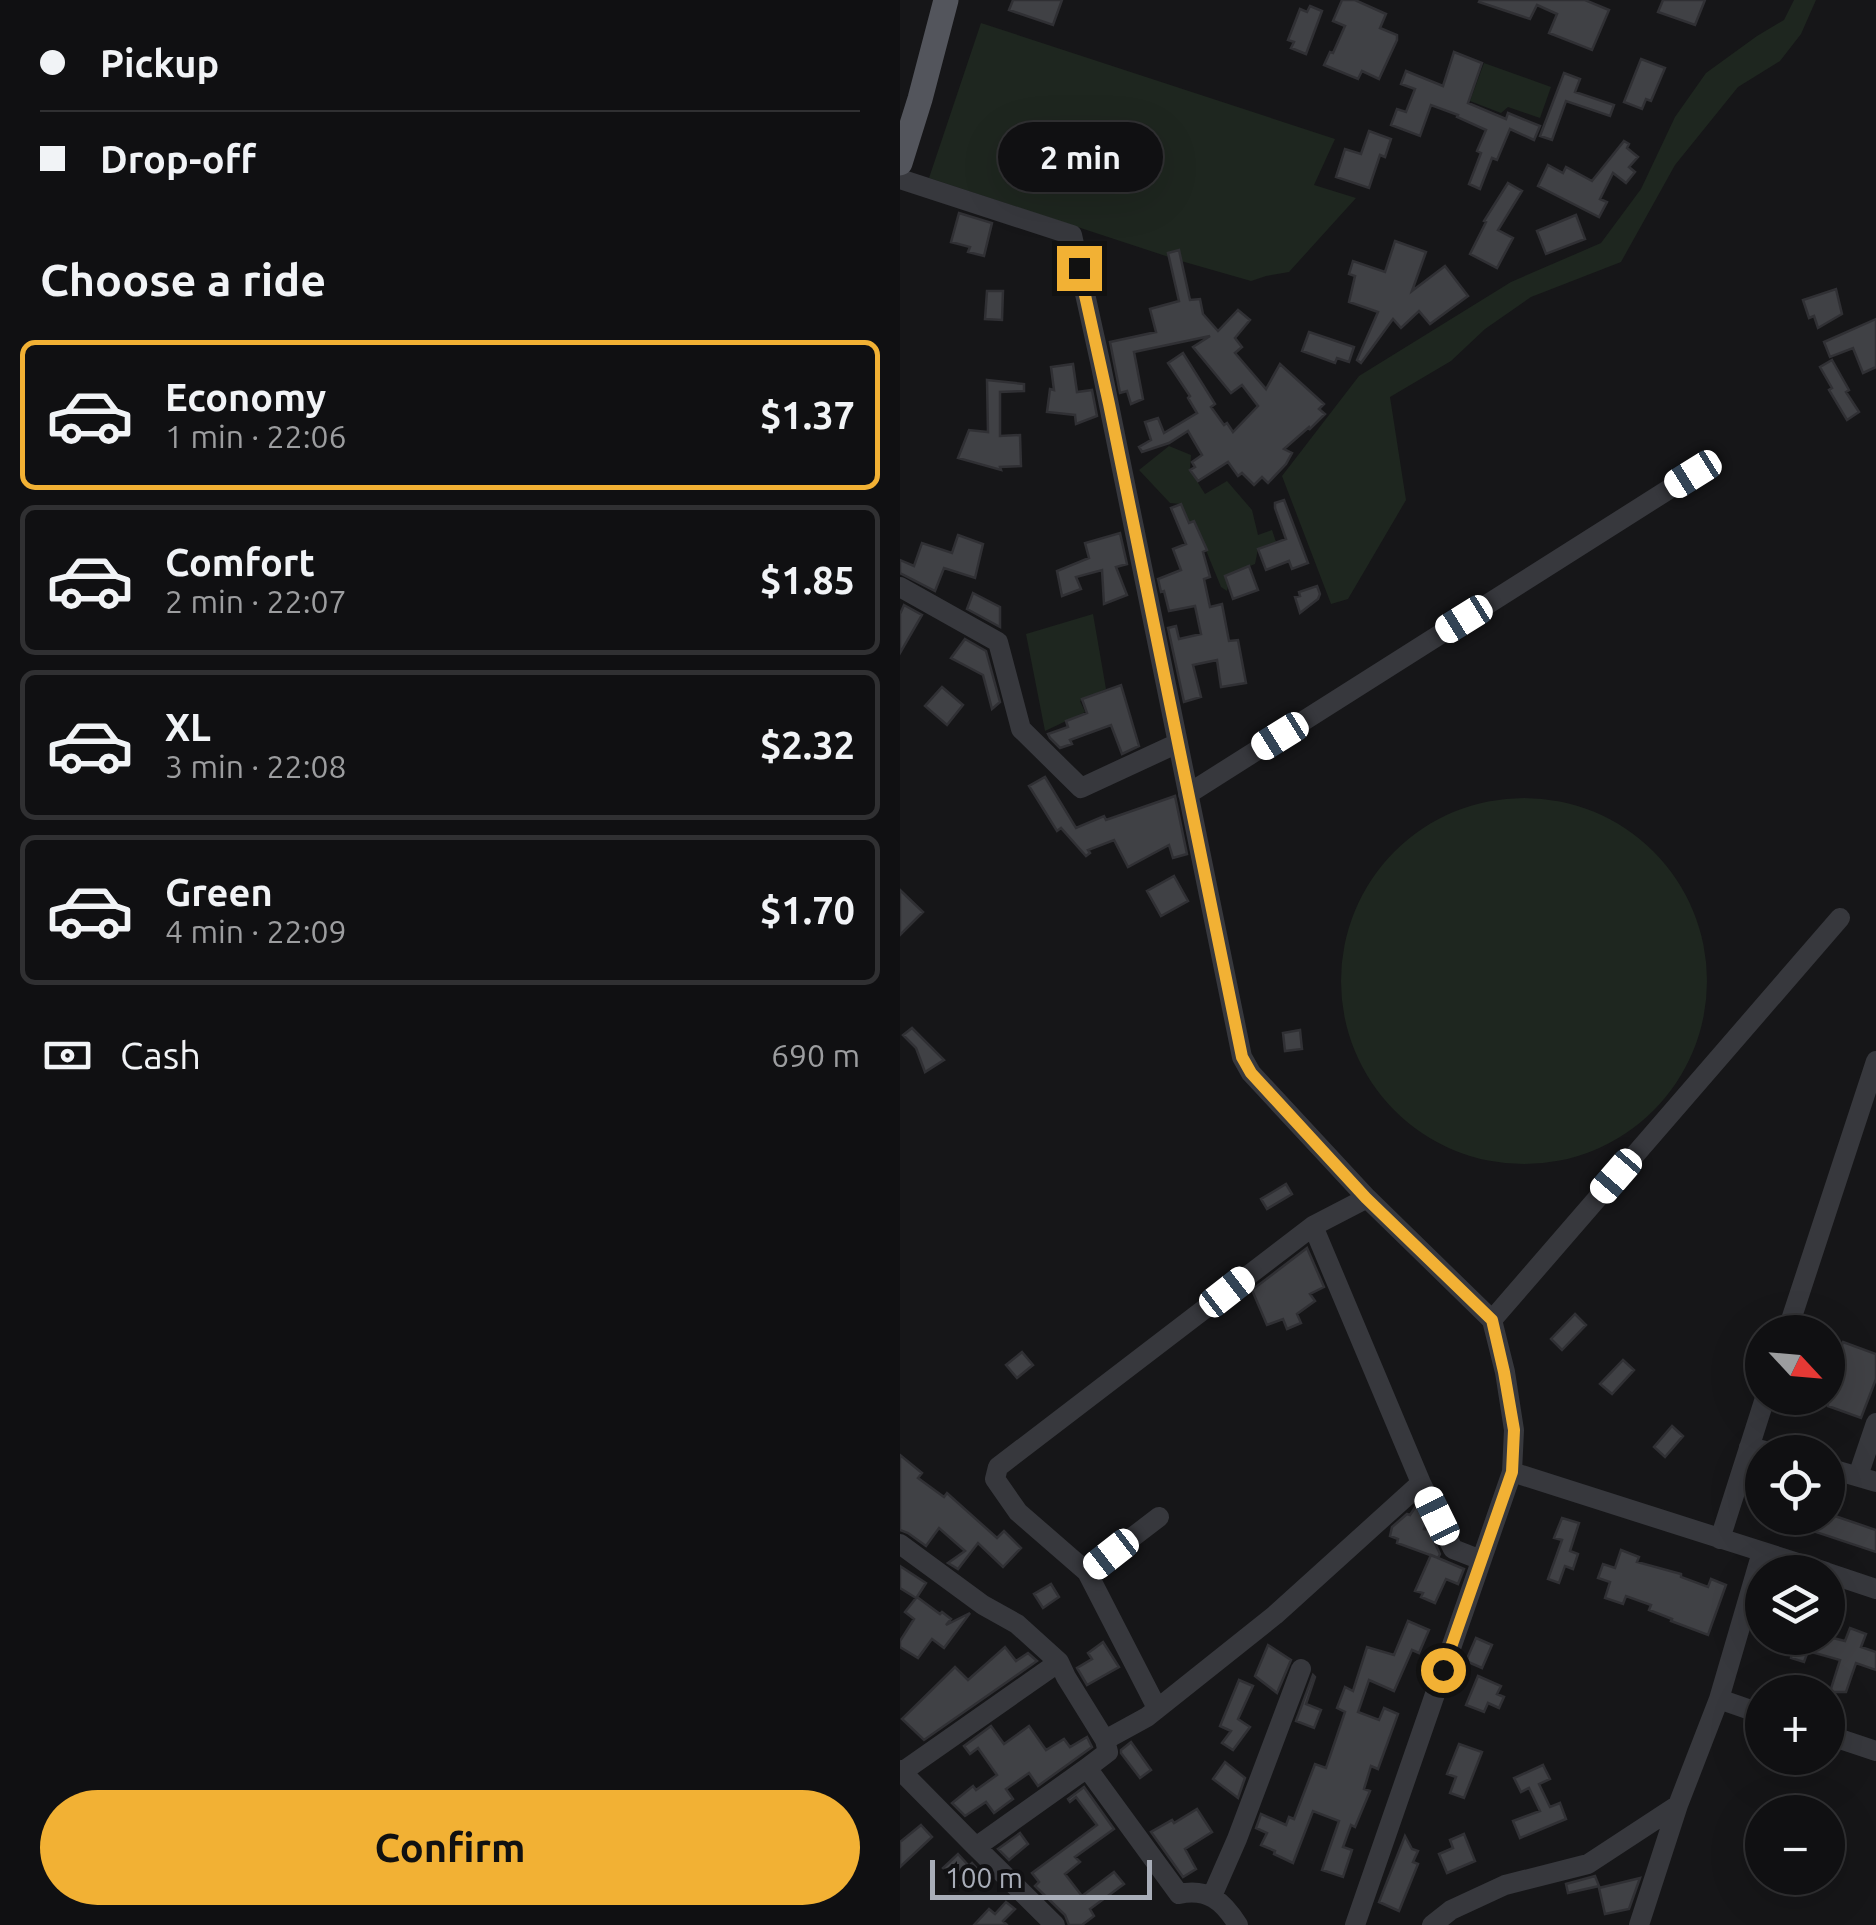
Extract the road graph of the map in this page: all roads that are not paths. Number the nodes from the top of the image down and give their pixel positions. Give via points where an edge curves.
1 (946, 0) edge
2 (900, 163) edge
3 (900, 179) edge
4 (1693, 474) dead end
5 (900, 587) edge
6 (1178, 743) junction
7 (1188, 794) junction
8 (1840, 918) dead end
9 (1876, 1062) edge
10 (1366, 1198) junction
11 (1313, 1226) junction
12 (1793, 1315) edge
13 (1492, 1320) junction
14 (1876, 1423) edge
15 (1512, 1472) junction
16 (1867, 1479) edge
17 (1745, 1482) edge
18 (1421, 1483) junction
19 (1159, 1517) dead end
20 (1720, 1538) junction
21 (900, 1544) edge
22 (1762, 1552) junction
23 (1771, 1555) edge
24 (1481, 1560) junction
25 (1087, 1572) junction
26 (1845, 1579) edge
27 (1876, 1588) edge
28 (1059, 1662) junction
29 (1301, 1669) dead end
30 (1719, 1699) junction
31 (1157, 1708) junction
32 (1745, 1708) edge
33 (1105, 1740) junction
34 (1845, 1740) edge
35 (1876, 1750) edge
36 (1086, 1768) junction
37 (901, 1771) edge
38 (1678, 1805) junction
39 (976, 1846) junction
40 (1212, 1896) junction
41 (1056, 1925) edge
42 (1238, 1925) edge
43 (1355, 1925) edge
44 (1432, 1925) edge
45 (1639, 1925) edge

1 - 2 main road
3 - 6 street via 1072,235
4 - 7 street
5 - 6 street via 998,642 1021,729 1081,788
6 - 7 street
7 - 10 street via 1242,1057
8 - 13 street
9 - 12 street
10 - 11 street
10 - 13 street
11 - 18 street
11 - 25 street via 998,1467 994,1479 1018,1512
13 - 15 street via 1514,1430
14 - 16 street
15 - 20 street
15 - 24 street
17 - 20 street
18 - 24 street via 1453,1549
18 - 31 street via 1275,1615
19 - 25 street
20 - 22 street
21 - 28 street via 1017,1624
22 - 23 street
22 - 30 street
24 - 43 street
25 - 31 street
26 - 27 street
28 - 33 street
28 - 37 street
29 - 40 street
30 - 32 street
30 - 38 street
31 - 33 street
33 - 36 street via 1108,1752
34 - 35 street
36 - 39 street
36 - 40 street via 1180,1894
37 - 39 street
38 - 44 street via 1588,1864 1505,1884
38 - 45 street
39 - 41 street
40 - 42 street

